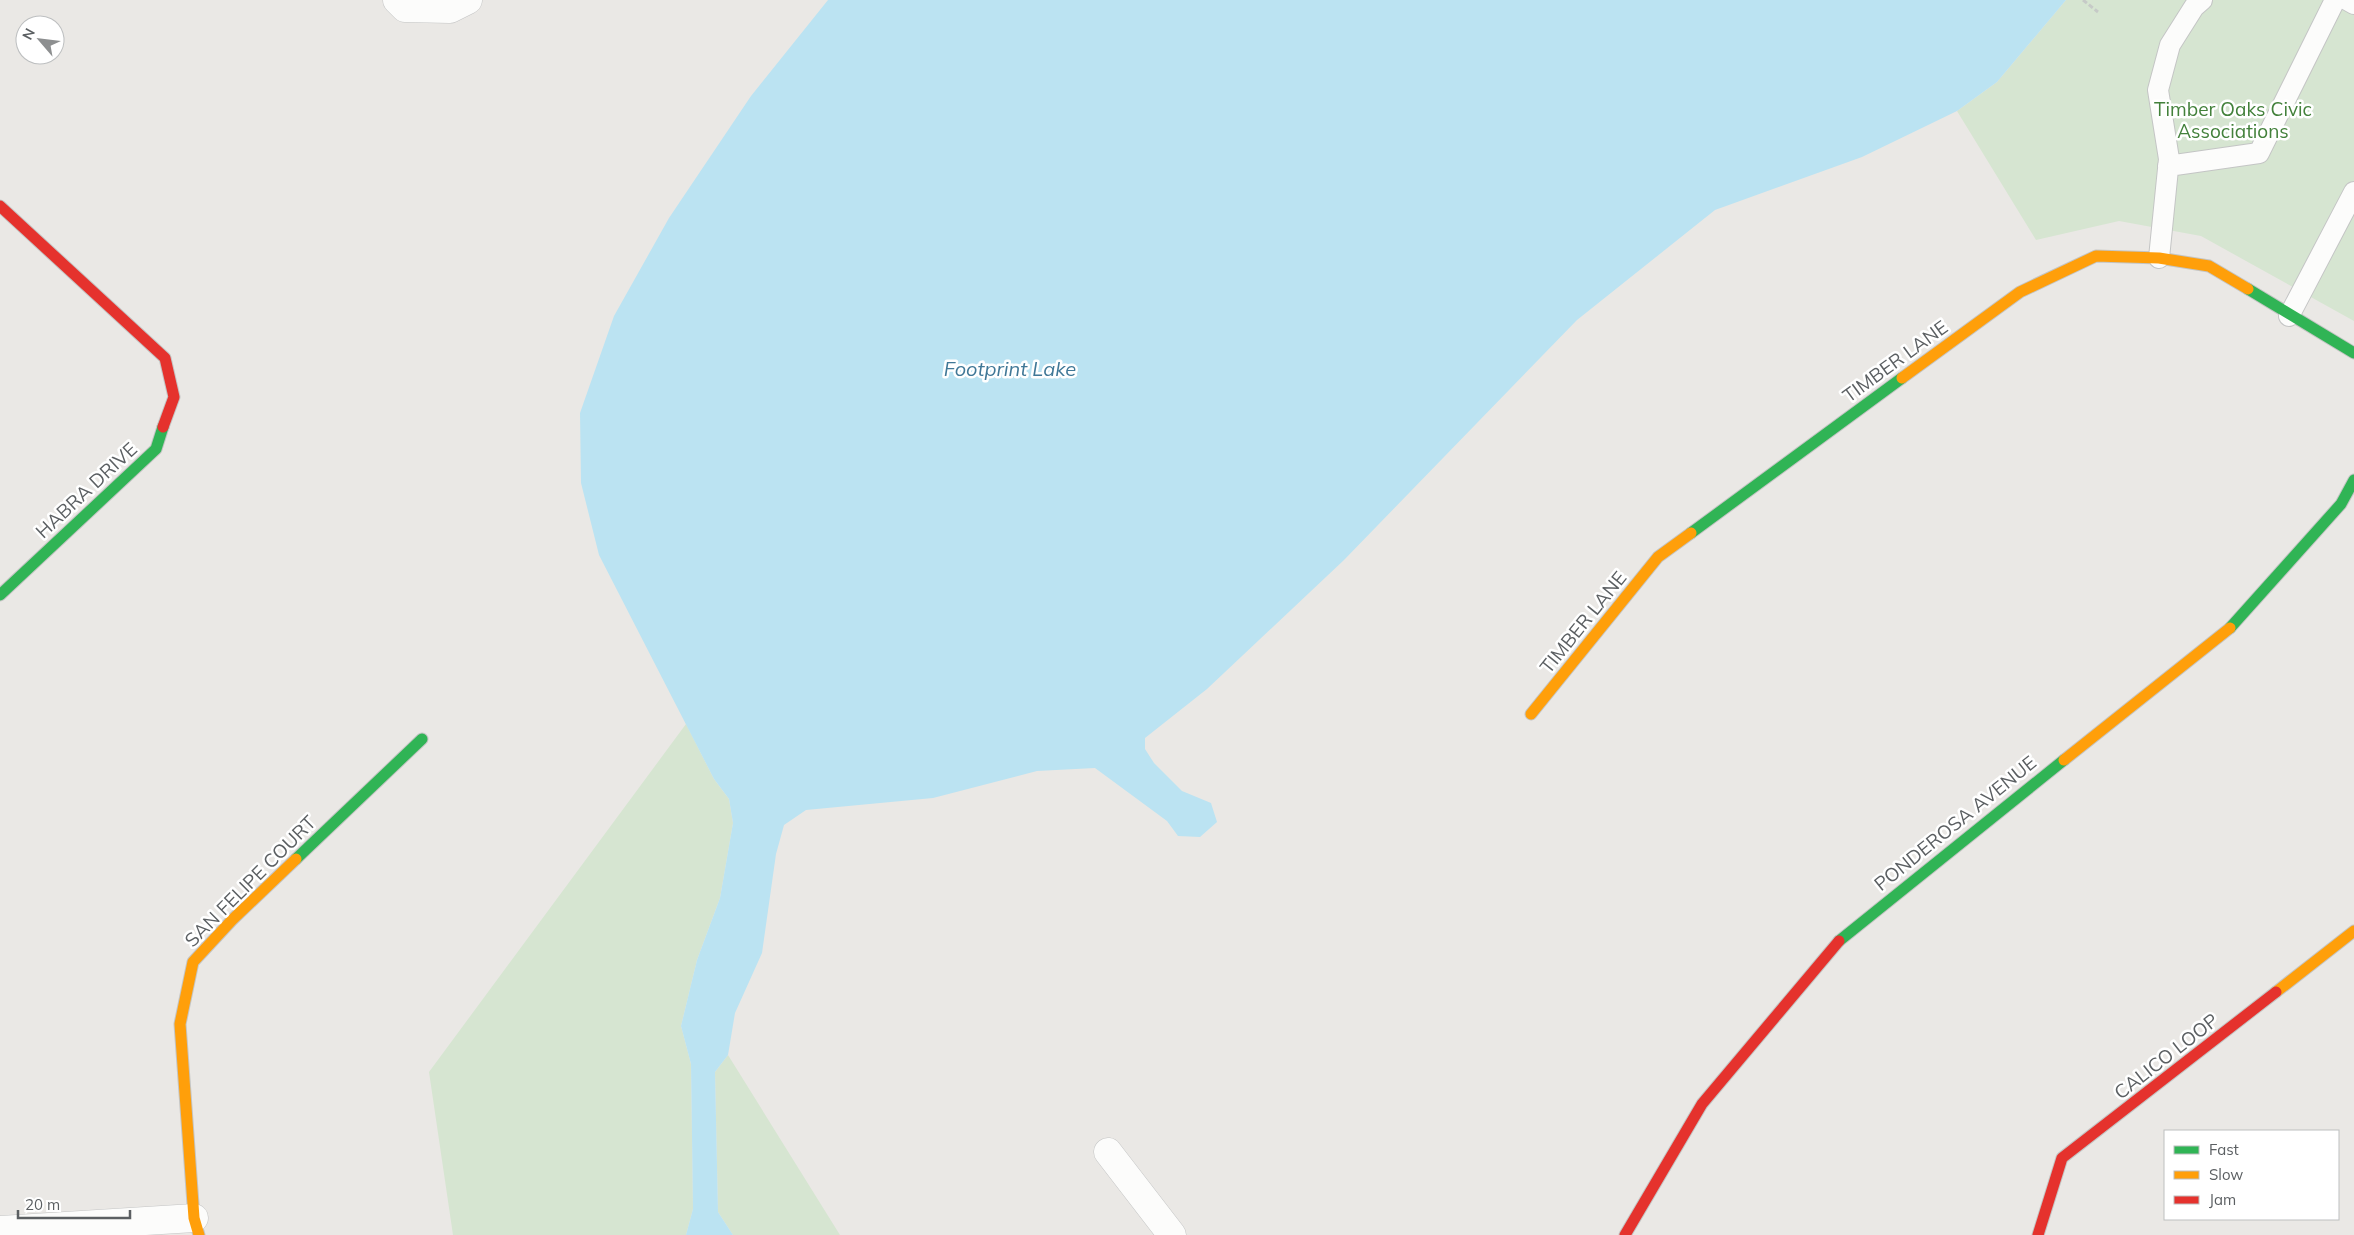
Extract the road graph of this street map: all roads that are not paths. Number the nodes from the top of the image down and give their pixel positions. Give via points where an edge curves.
1 (396, 0) edge
2 (2202, 0) edge
3 (2335, 0) edge
4 (2347, 0) edge
5 (459, 4) edge
6 (2354, 4) edge
7 (2168, 166) junction
8 (2354, 192) edge
9 (0, 206) edge
10 (2159, 258) junction
11 (2289, 316) junction
12 (2354, 353) edge
13 (2354, 480) edge
14 (0, 595) edge
15 (1531, 714) dead end
16 (422, 740) dead end
17 (2354, 931) edge
18 (1108, 1152) dead end
19 (196, 1226) edge
20 (0, 1230) edge
21 (1172, 1235) edge
22 (1624, 1235) edge
23 (2038, 1235) edge

1 - 5 street via 405,8
2 - 7 lane via 2170,45 2158,90
3 - 7 lane via 2259,153
4 - 6 lane
7 - 10 lane
8 - 11 lane
9 - 14 street, HABRA DRIVE via 165,358 174,397 156,449
10 - 11 street, TIMBER LANE via 2209,266
10 - 15 street, TIMBER LANE via 2096,256 2020,292 1658,557
11 - 12 street, TIMBER LANE
13 - 22 street, PONDEROSA AVENUE via 2341,504 2231,627 1843,936 1702,1104
16 - 19 street, SAN FELIPE COURT via 232,920 193,962 180,1024
17 - 23 street, CALICO LOOP via 2062,1158
18 - 21 street
19 - 20 street

